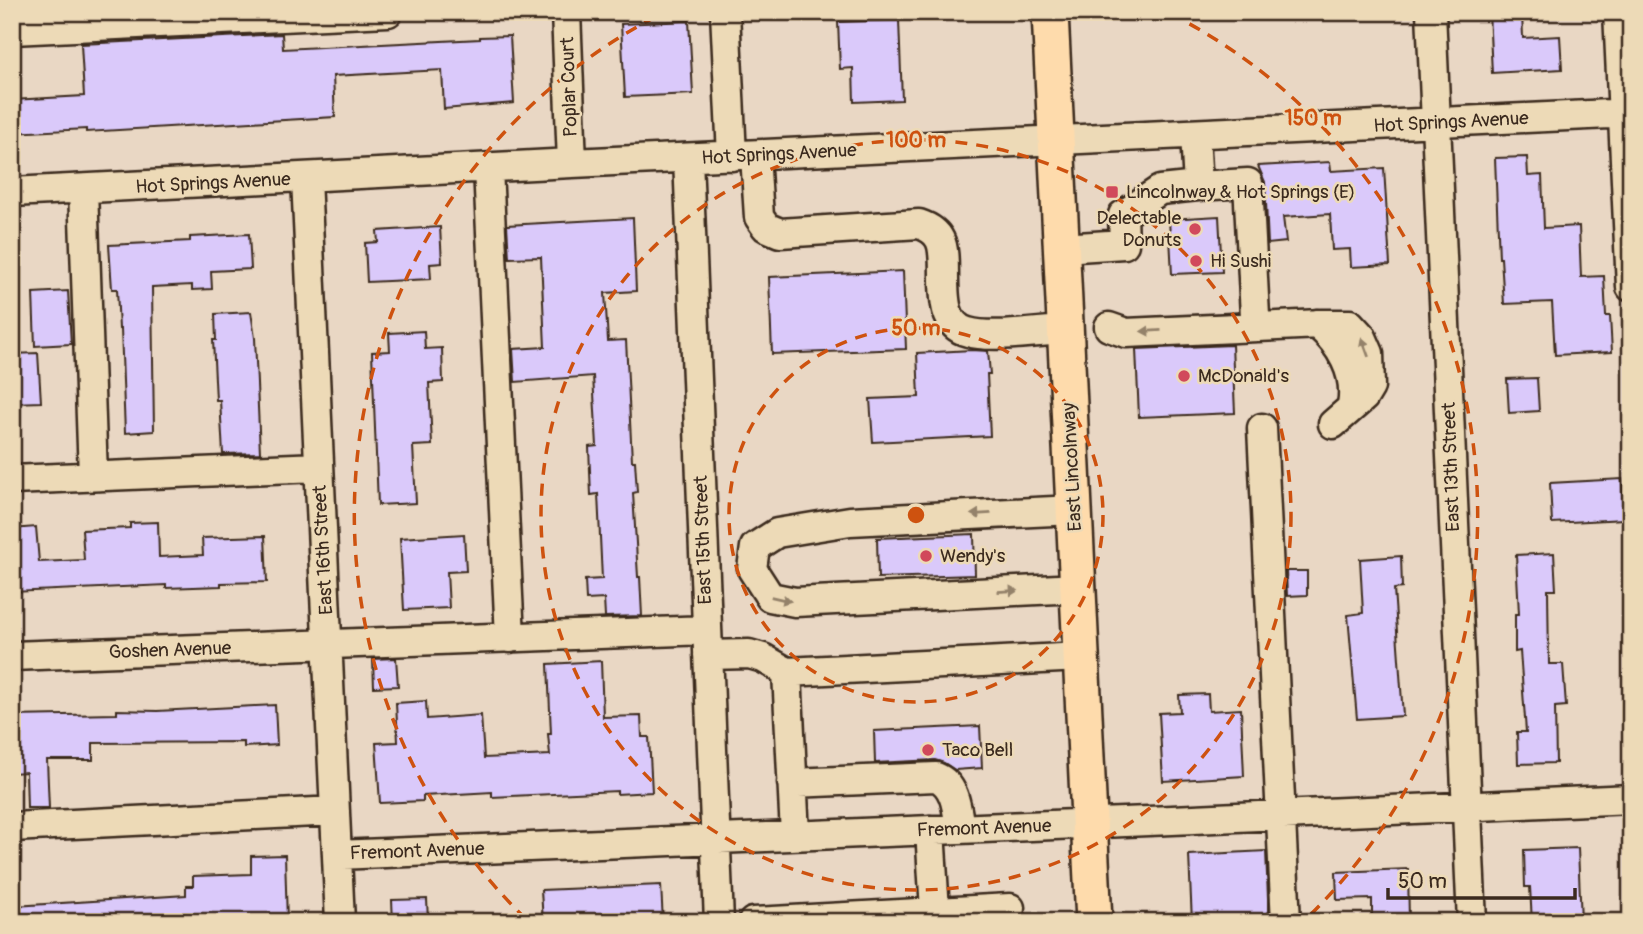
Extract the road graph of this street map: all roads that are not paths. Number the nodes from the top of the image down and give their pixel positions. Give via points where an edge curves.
1 (388, 12) edge
2 (566, 12) edge
3 (725, 12) edge
4 (1051, 12) edge
5 (1431, 12) edge
6 (1618, 12) edge
7 (12, 30) edge
8 (1627, 114) edge
9 (1436, 123) junction
10 (1195, 134) junction
11 (1056, 141) junction
12 (743, 155) junction
13 (688, 158) junction
14 (572, 163) junction
15 (488, 168) junction
16 (306, 178) junction
17 (1198, 186) junction
18 (83, 189) junction
19 (12, 192) edge
20 (1062, 248) junction
21 (1631, 287) edge
22 (1255, 316) dead end
23 (1109, 327) dead end
24 (1066, 330) junction
25 (1342, 416) dead end
26 (1262, 428) dead end
27 (319, 467) junction
28 (93, 476) junction
29 (12, 480) edge
30 (1074, 510) junction
31 (752, 569) junction
32 (705, 570) junction
33 (1078, 588) junction
34 (510, 638) junction
35 (708, 642) junction
36 (327, 645) junction
37 (12, 656) edge
38 (1081, 657) junction
39 (787, 672) junction
40 (792, 783) junction
41 (1631, 799) edge
42 (1467, 806) junction
43 (335, 811) junction
44 (1280, 815) junction
45 (1089, 824) junction
46 (12, 827) edge
47 (960, 829) junction
48 (930, 830) junction
49 (795, 835) junction
50 (715, 838) junction
51 (337, 855) junction
52 (1010, 908) dead end
53 (935, 911) junction
54 (340, 922) edge
55 (719, 922) edge
56 (753, 922) edge
57 (1094, 922) edge
58 (1286, 922) edge
59 (1472, 922) edge

1 - 7 street
2 - 14 street, Poplar Court
3 - 12 street
4 - 11 main road, East Lincolnway
5 - 9 street, East 13th Street
6 - 8 street
8 - 9 street, Hot Springs Avenue
8 - 21 street
9 - 10 street, Hot Springs Avenue
9 - 42 street, East 13th Street
10 - 11 street, Hot Springs Avenue
10 - 17 street
11 - 12 street, Hot Springs Avenue
11 - 20 main road, East Lincolnway
12 - 13 street, Hot Springs Avenue
12 - 24 street via 759,217 766,227 780,233 919,223 932,229 941,241 944,299 953,323 965,332
13 - 14 street, Hot Springs Avenue
13 - 32 street, East 15th Street
14 - 15 street, Hot Springs Avenue
15 - 16 street, Hot Springs Avenue
15 - 34 street
16 - 18 street, Hot Springs Avenue
16 - 27 street, East 16th Street
17 - 20 street via 1160,190 1123,215 1124,244
17 - 22 street via 1248,183
18 - 19 street, Hot Springs Avenue
18 - 28 street
20 - 24 main road, East Lincolnway
25 -> 23 street via 1354,393 1351,371 1333,338 1317,324 1126,332
24 - 30 main road, East Lincolnway
26 - 44 street
27 - 28 street
27 - 36 street, East 16th Street
28 - 29 street
30 -> 31 street via 850,521 777,533 755,547
30 - 33 main road, East Lincolnway
31 - 32 street
31 -> 33 street via 770,597 795,602
32 - 35 street, East 15th Street
33 - 38 main road, East Lincolnway
34 - 35 street, Goshen Avenue
34 - 36 street, Goshen Avenue
35 - 39 street, Goshen Avenue via 762,658
35 - 50 street, East 15th Street
36 - 37 street, Goshen Avenue
36 - 43 street, East 16th Street
38 - 39 street
38 - 45 main road, East Lincolnway
39 - 40 street
40 - 47 street via 936,776 955,799
40 - 49 street
41 - 42 street, Fremont Avenue
42 - 44 street, Fremont Avenue
42 - 59 street, East 13th Street
43 - 46 street
43 - 51 street, East 16th Street
44 - 45 street, Fremont Avenue
44 - 58 street
45 - 47 street, Fremont Avenue
45 - 57 main road, East Lincolnway
47 - 48 street, Fremont Avenue
48 - 49 street, Fremont Avenue
48 - 53 street
49 - 50 street, Fremont Avenue
50 - 51 street, Fremont Avenue
50 - 55 street, East 15th Street
51 - 54 street, East 16th Street
52 - 53 street
53 - 56 street

